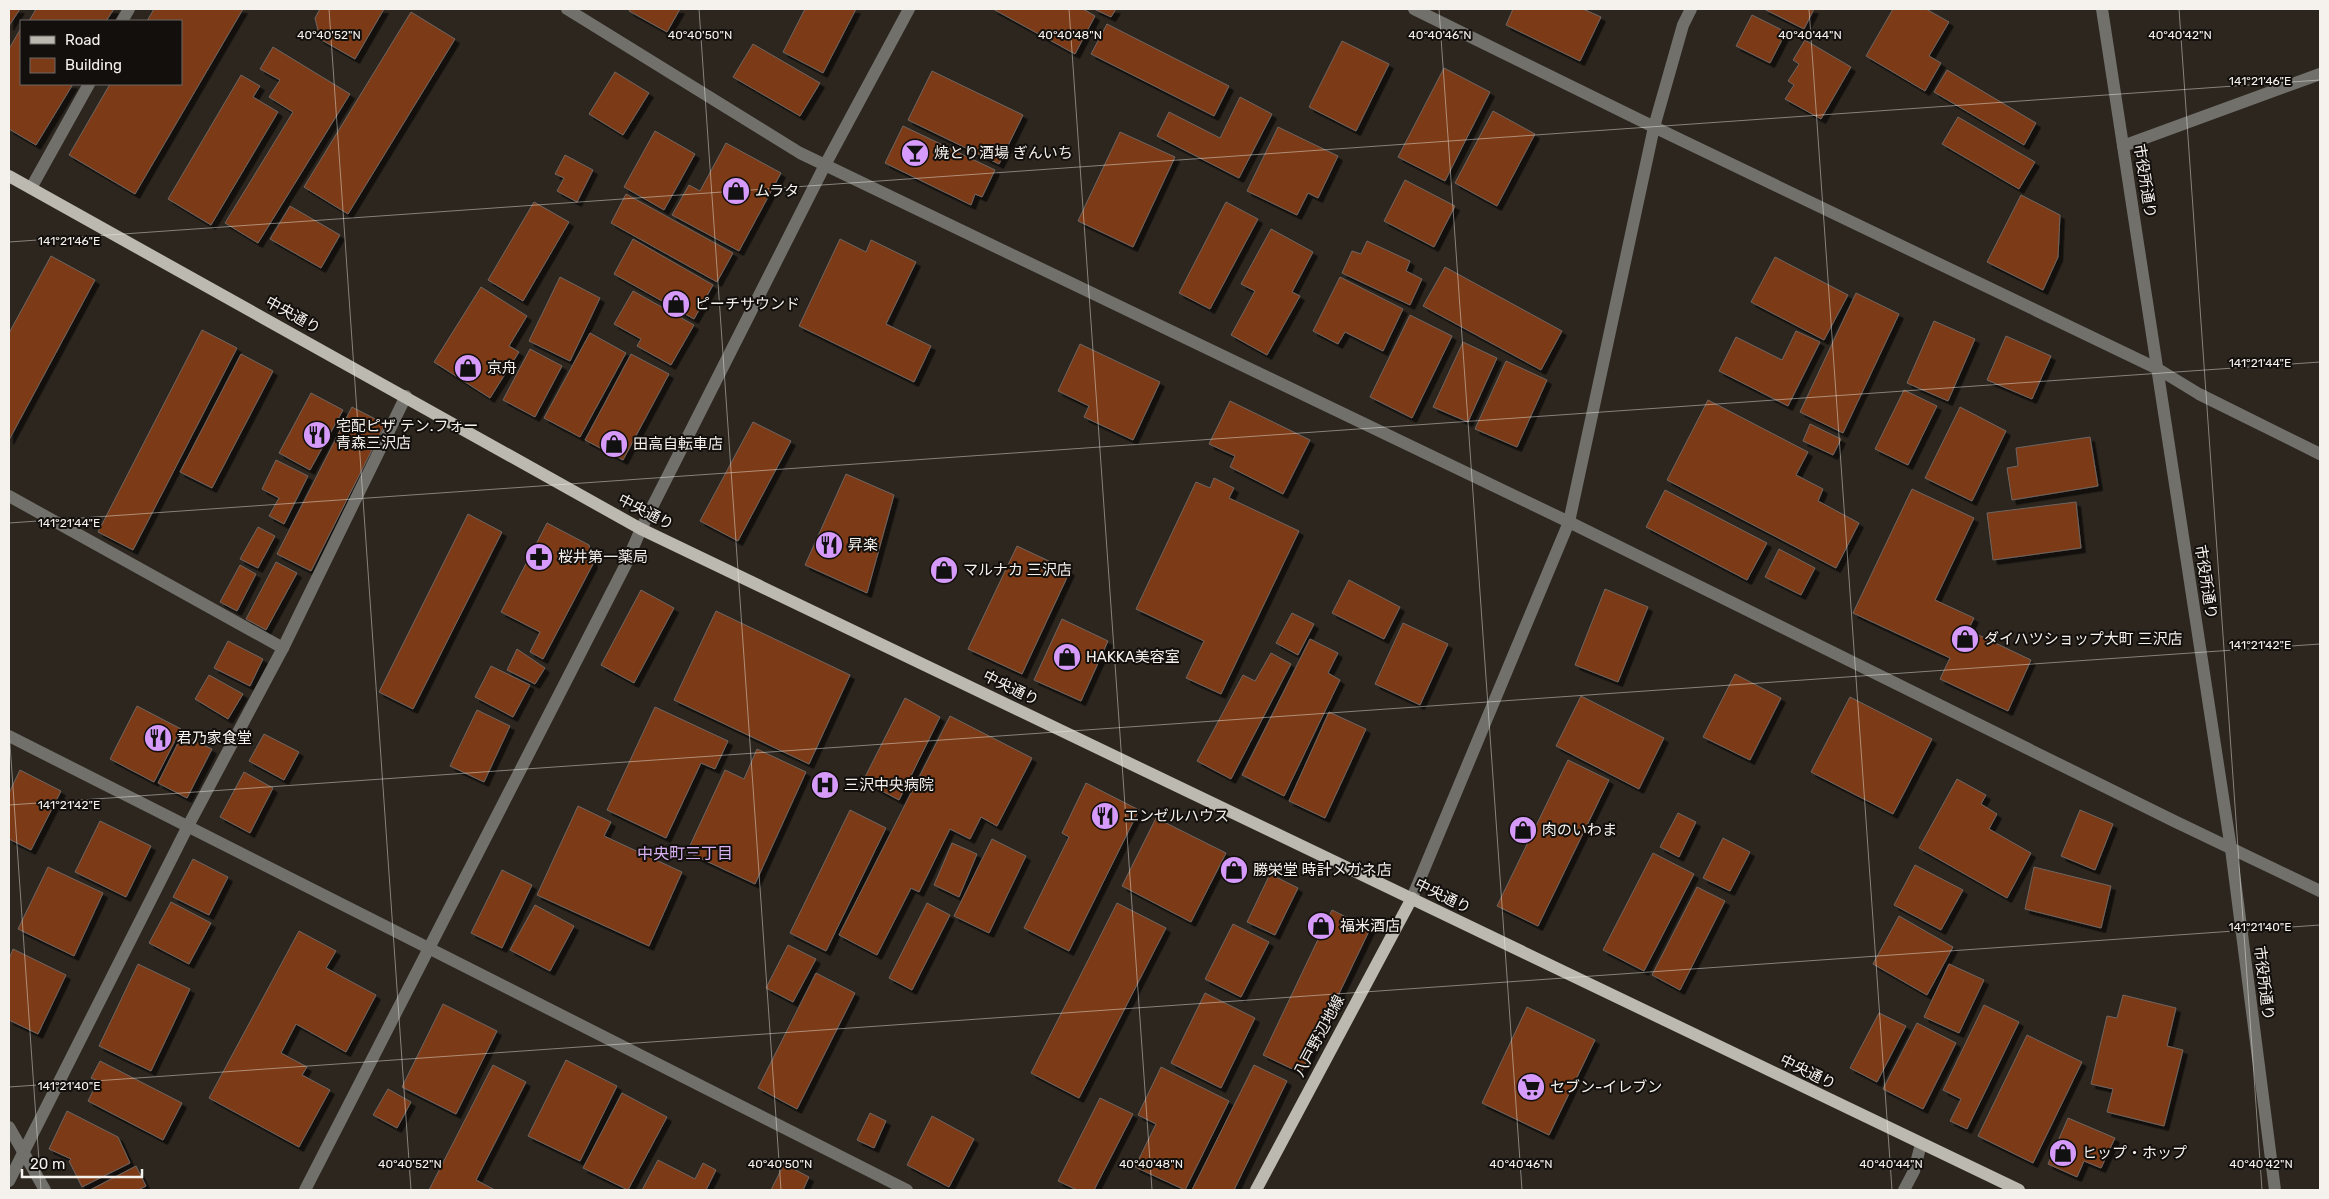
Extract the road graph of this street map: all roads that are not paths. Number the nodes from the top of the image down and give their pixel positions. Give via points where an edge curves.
1 (129, 9) edge
2 (567, 9) edge
3 (909, 9) edge
4 (1414, 9) edge
5 (1691, 9) edge
6 (2102, 9) edge
7 (123, 20) edge
8 (2320, 74) edge
9 (88, 85) edge
10 (1654, 128) junction
11 (2123, 146) junction
12 (825, 165) junction
13 (9, 176) edge
14 (31, 188) junction
15 (2158, 369) junction
16 (406, 396) junction
17 (2320, 454) edge
18 (9, 496) edge
19 (1569, 522) junction
20 (642, 529) junction
21 (283, 648) junction
22 (9, 736) edge
23 (188, 826) junction
24 (2231, 849) junction
25 (2320, 891) edge
26 (1412, 898) junction
27 (430, 948) junction
28 (9, 1127) edge
29 (1920, 1144) junction
30 (23, 1152) junction
31 (9, 1181) edge
32 (45, 1190) edge
33 (305, 1190) edge
34 (907, 1190) edge
35 (1256, 1190) edge
36 (1904, 1190) edge
37 (2019, 1190) edge
38 (2275, 1190) edge

1 - 7 street
2 - 12 street via 800,153
3 - 12 street
4 - 10 street
5 - 10 street via 1683,25
6 - 11 street, 市役所通り
8 - 11 street
9 - 14 street
10 - 15 street
10 - 19 street
11 - 15 street, 市役所通り
12 - 19 street
12 - 20 street
13 - 14 main road, 中央通り
14 - 16 main road, 中央通り
15 - 17 street via 2199,394
15 - 24 street, 市役所通り
16 - 20 main road, 中央通り
16 - 21 street
18 - 21 street
19 - 24 street
19 - 26 street
20 - 26 main road, 中央通り
20 - 27 street
21 - 23 street
22 - 23 street
23 - 27 street
23 - 30 street
24 - 25 street
24 - 38 street, 市役所通り
26 - 29 main road, 中央通り
26 - 35 main road, 八戸野辺地線
27 - 33 street
27 - 34 street
28 - 30 street
29 - 36 street via 1914,1171
29 - 37 main road, 中央通り
30 - 31 street
30 - 32 street

